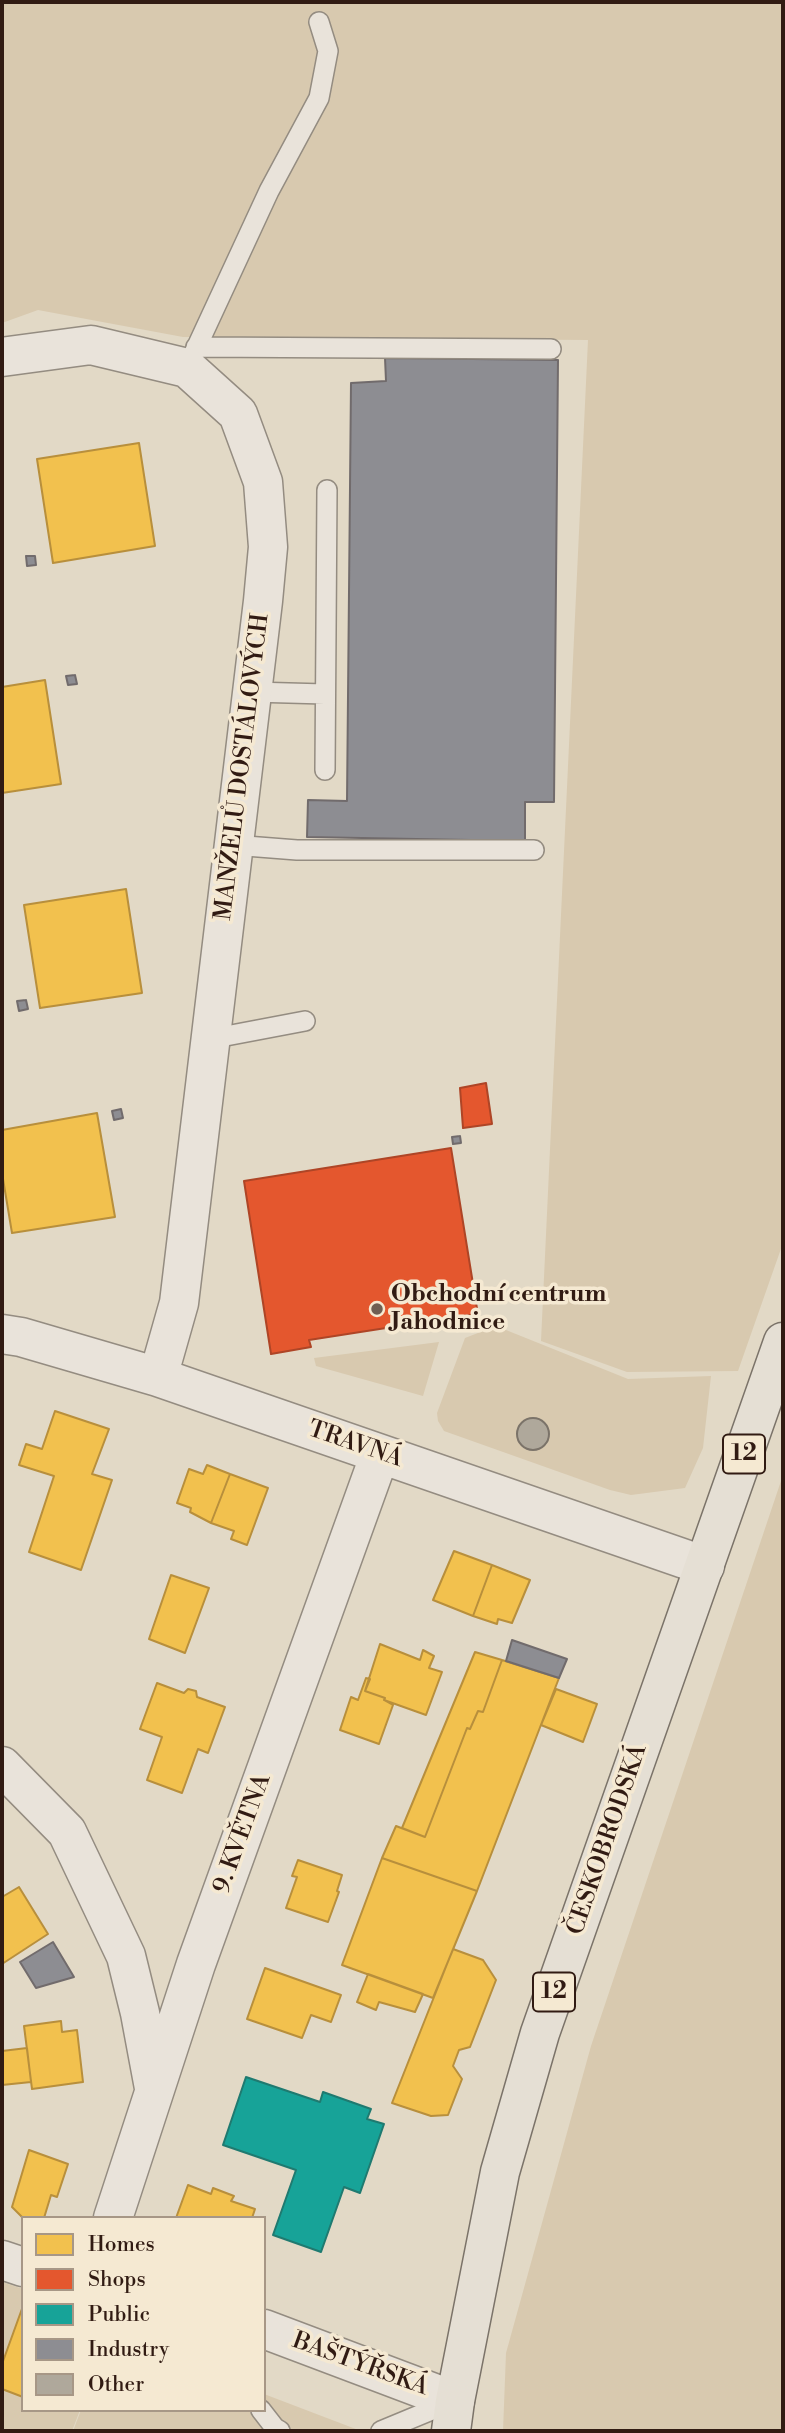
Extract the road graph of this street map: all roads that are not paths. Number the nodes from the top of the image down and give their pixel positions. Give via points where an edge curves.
1 (319, 22) dead end
2 (551, 349) dead end
3 (2, 357) edge
4 (191, 358) junction
5 (327, 491) dead end
6 (252, 692) junction
7 (325, 694) junction
8 (325, 770) dead end
9 (233, 845) junction
10 (534, 850) dead end
11 (305, 1021) dead end
12 (210, 1039) junction
13 (2, 1334) edge
14 (783, 1342) edge
15 (158, 1377) junction
16 (380, 1454) junction
17 (705, 1566) junction
18 (2, 1766) edge
19 (126, 1956) junction
20 (196, 1964) junction
21 (154, 2090) junction
22 (114, 2216) edge
23 (2, 2260) edge
24 (21, 2266) edge
25 (267, 2339) edge
26 (263, 2412) edge
27 (453, 2416) edge
28 (280, 2431) edge
29 (381, 2431) edge

1 - 4 lane via 328,51 319,99 269,191
2 - 4 lane
3 - 4 street, MANŽELŮ DOSTÁLOVÝCH via 91,345
4 - 6 street, MANŽELŮ DOSTÁLOVÝCH via 238,414 263,482 268,547
5 - 7 lane
6 - 7 lane
6 - 9 street, MANŽELŮ DOSTÁLOVÝCH
7 - 8 lane
9 - 10 lane via 297,850
9 - 12 street, MANŽELŮ DOSTÁLOVÝCH
11 - 12 lane
12 - 15 street, MANŽELŮ DOSTÁLOVÝCH via 179,1303
13 - 15 street, TRAVNÁ
14 - 17 main road, ČESKOBRODSKÁ / 12
15 - 16 street, TRAVNÁ
16 - 17 street, TRAVNÁ
16 - 20 street, 9. KVĚTNA
17 - 27 main road, ČESKOBRODSKÁ / 12 via 540,2033 500,2172
18 - 19 street via 66,1832
19 - 20 street via 146,1970 172,1977
19 - 21 street
20 - 21 street, 9. KVĚTNA
21 - 22 street, 9. KVĚTNA
23 - 24 street
25 - 27 street, BAŠTÝŘSKÁ
26 - 28 lane
27 - 29 lane

